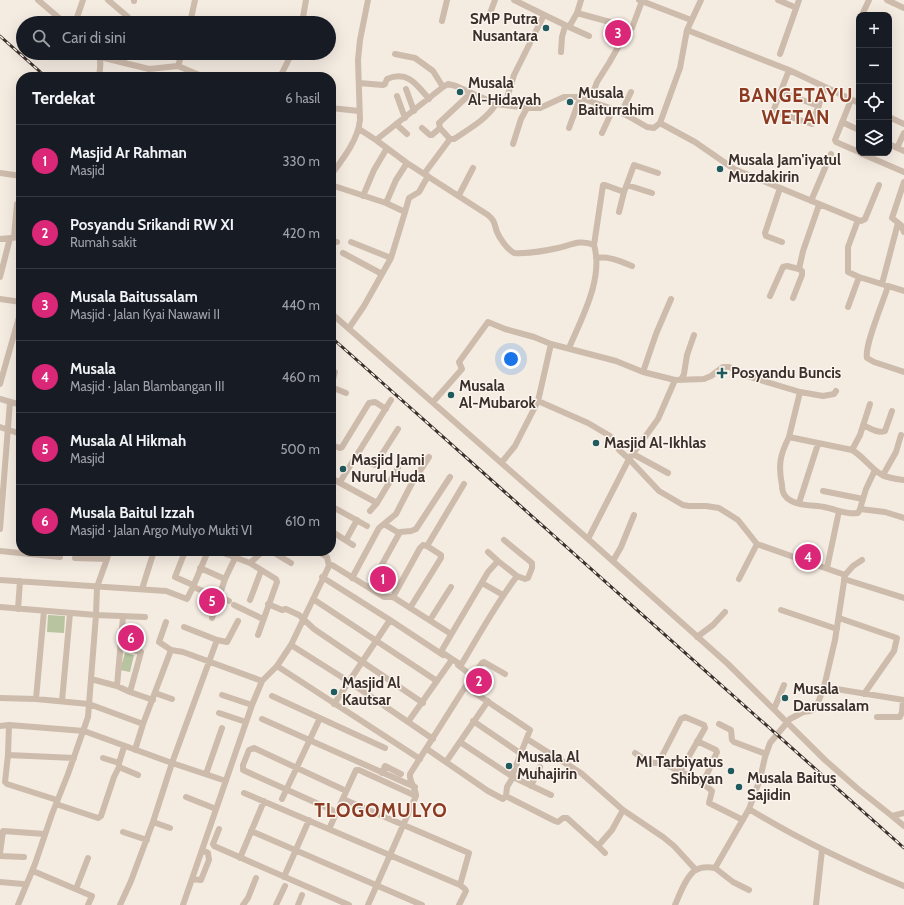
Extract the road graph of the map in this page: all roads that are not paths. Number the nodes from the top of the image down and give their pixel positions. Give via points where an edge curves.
1 (38, 0) edge
2 (83, 0) edge
3 (108, 0) edge
4 (195, 0) edge
5 (306, 0) edge
6 (368, 0) edge
7 (447, 0) edge
8 (495, 0) edge
9 (514, 0) edge
10 (581, 0) edge
11 (701, 0) edge
12 (778, 0) edge
13 (799, 0) edge
14 (869, 0) edge
15 (887, 0) edge
16 (640, 1) edge
17 (792, 6) dead end
18 (904, 8) edge
19 (863, 12) edge
20 (577, 13) junction
21 (544, 15) junction
22 (57, 16) edge
23 (77, 16) edge
24 (127, 16) edge
25 (192, 16) edge
26 (303, 16) edge
27 (489, 16) dead end
28 (691, 20) junction
29 (442, 21) dead end
30 (567, 26) junction
31 (629, 28) junction
32 (687, 30) junction
33 (589, 36) dead end
34 (561, 52) dead end
35 (395, 54) dead end
36 (780, 54) dead end
37 (99, 60) edge
38 (115, 60) edge
39 (124, 60) edge
40 (180, 60) edge
41 (288, 60) edge
42 (124, 63) junction
43 (178, 66) junction
44 (789, 70) junction
45 (100, 72) edge
46 (192, 72) edge
47 (282, 72) edge
48 (359, 83) junction
49 (443, 87) junction
50 (825, 88) junction
51 (406, 89) dead end
52 (631, 92) dead end
53 (780, 92) junction
54 (471, 93) junction
55 (396, 96) dead end
56 (580, 98) junction
57 (429, 99) junction
58 (851, 100) junction
59 (590, 101) junction
60 (856, 102) edge
61 (496, 104) junction
62 (505, 104) junction
63 (819, 106) junction
64 (527, 108) junction
65 (336, 109) edge
66 (613, 109) junction
67 (359, 111) junction
68 (414, 111) junction
69 (621, 113) junction
70 (405, 118) junction
71 (892, 118) edge
72 (842, 122) junction
73 (660, 123) junction
74 (396, 124) junction
75 (812, 124) junction
76 (904, 124) edge
77 (422, 128) dead end
78 (440, 128) junction
79 (569, 128) dead end
80 (359, 129) junction
81 (856, 129) edge
82 (810, 131) dead end
83 (602, 132) dead end
84 (904, 133) edge
85 (407, 134) dead end
86 (450, 139) junction
87 (376, 140) junction
88 (513, 144) dead end
89 (892, 146) edge
90 (387, 148) junction
91 (897, 148) junction
92 (856, 151) edge
93 (904, 151) edge
94 (831, 154) dead end
95 (867, 156) edge
96 (407, 163) junction
97 (336, 168) edge
98 (474, 168) dead end
99 (904, 172) edge
100 (0, 173) edge
101 (658, 173) dead end
102 (16, 175) edge
103 (426, 175) junction
104 (904, 184) edge
105 (627, 185) junction
106 (879, 185) dead end
107 (336, 187) edge
108 (780, 188) junction
109 (624, 192) junction
110 (652, 193) dead end
111 (459, 195) junction
112 (363, 196) junction
113 (811, 201) junction
114 (386, 204) junction
115 (819, 205) junction
116 (896, 205) junction
117 (904, 208) edge
118 (405, 212) junction
119 (618, 212) dead end
120 (16, 220) edge
121 (858, 220) junction
122 (898, 223) junction
123 (904, 232) edge
124 (15, 237) edge
125 (0, 239) edge
126 (351, 242) dead end
127 (782, 242) dead end
128 (594, 246) junction
129 (343, 253) dead end
130 (391, 258) junction
131 (596, 258) junction
132 (632, 266) dead end
133 (799, 269) junction
134 (382, 274) junction
135 (0, 277) edge
136 (859, 277) junction
137 (885, 285) junction
138 (904, 291) edge
139 (770, 296) dead end
140 (793, 298) dead end
141 (0, 299) edge
142 (671, 299) dead end
143 (16, 301) edge
144 (848, 307) dead end
145 (336, 317) edge
146 (16, 328) edge
147 (349, 328) junction
148 (694, 334) dead end
149 (551, 344) junction
150 (569, 348) junction
151 (643, 372) junction
152 (904, 372) edge
153 (678, 380) junction
154 (0, 384) edge
155 (336, 389) edge
156 (836, 391) dead end
157 (800, 392) junction
158 (346, 393) dead end
159 (0, 399) edge
160 (391, 400) dead end
161 (538, 401) junction
162 (10, 402) junction
163 (433, 402) junction
164 (16, 404) edge
165 (870, 404) dead end
166 (386, 409) junction
167 (892, 411) dead end
168 (863, 425) junction
169 (0, 428) edge
170 (398, 428) dead end
171 (8, 429) junction
172 (16, 432) edge
173 (901, 435) dead end
174 (789, 437) junction
175 (818, 444) junction
176 (336, 446) edge
177 (852, 450) junction
178 (2, 454) edge
179 (631, 456) junction
180 (357, 457) junction
181 (429, 457) dead end
182 (502, 462) junction
183 (398, 468) dead end
184 (875, 470) junction
185 (668, 473) dead end
186 (882, 475) junction
187 (450, 477) dead end
188 (336, 480) edge
189 (904, 480) edge
190 (340, 482) junction
191 (464, 484) dead end
192 (823, 491) dead end
193 (863, 499) junction
194 (377, 503) junction
195 (798, 503) junction
196 (336, 509) edge
197 (860, 509) junction
198 (839, 511) junction
199 (370, 512) dead end
200 (634, 515) dead end
201 (904, 518) edge
202 (357, 520) junction
203 (384, 524) junction
204 (367, 526) dead end
205 (0, 529) edge
206 (336, 533) edge
207 (399, 533) junction
208 (588, 539) junction
209 (346, 540) junction
210 (504, 540) dead end
211 (757, 544) junction
212 (353, 545) dead end
213 (427, 546) junction
214 (0, 551) edge
215 (16, 552) edge
216 (488, 552) dead end
217 (108, 556) edge
218 (152, 556) edge
219 (183, 556) edge
220 (206, 556) edge
221 (230, 556) edge
222 (258, 556) edge
223 (279, 556) edge
224 (325, 556) edge
225 (75, 558) dead end
226 (89, 558) joint
227 (235, 558) junction
228 (106, 559) junction
229 (862, 560) dead end
230 (498, 561) junction
231 (613, 561) junction
232 (250, 563) junction
233 (291, 563) dead end
234 (329, 566) junction
235 (200, 568) junction
236 (827, 568) junction
237 (261, 571) junction
238 (515, 574) junction
239 (322, 577) junction
240 (844, 577) junction
241 (352, 578) junction
242 (225, 579) junction
243 (739, 579) dead end
244 (0, 580) edge
245 (20, 582) junction
246 (482, 583) junction
247 (193, 586) junction
248 (97, 587) junction
249 (369, 588) junction
250 (451, 588) dead end
251 (142, 589) junction
252 (502, 595) junction
253 (393, 596) junction
254 (219, 598) junction
255 (904, 598) edge
256 (313, 599) junction
257 (250, 600) dead end
258 (268, 604) junction
259 (0, 607) edge
260 (410, 608) junction
261 (18, 609) junction
262 (781, 610) dead end
263 (44, 611) junction
264 (70, 612) junction
265 (725, 612) dead end
266 (96, 615) junction
267 (123, 617) junction
268 (145, 617) dead end
269 (212, 618) dead end
270 (303, 618) junction
271 (839, 618) junction
272 (263, 619) junction
273 (390, 620) junction
274 (430, 620) junction
275 (238, 621) dead end
276 (166, 622) dead end
277 (184, 627) dead end
278 (837, 628) junction
279 (702, 633) junction
280 (451, 634) junction
281 (258, 635) dead end
282 (217, 640) junction
283 (376, 640) junction
284 (291, 645) junction
285 (120, 646) junction
286 (172, 650) junction
287 (451, 660) junction
288 (361, 661) junction
289 (208, 662) junction
290 (460, 665) junction
291 (277, 666) junction
292 (505, 674) dead end
293 (472, 676) junction
294 (91, 679) junction
295 (262, 681) junction
296 (348, 681) junction
297 (437, 682) junction
298 (784, 685) dead end
299 (117, 686) junction
300 (466, 687) junction
301 (824, 687) junction
302 (130, 692) junction
303 (155, 693) junction
304 (864, 694) junction
305 (222, 695) dead end
306 (272, 696) dead end
307 (0, 698) edge
308 (36, 699) junction
309 (172, 699) dead end
310 (153, 700) junction
311 (904, 700) edge
312 (62, 701) junction
313 (488, 701) junction
314 (423, 703) junction
315 (89, 704) junction
316 (334, 704) junction
317 (252, 705) junction
318 (774, 709) junction
319 (218, 713) dead end
320 (878, 717) dead end
321 (320, 718) junction
322 (262, 719) dead end
323 (473, 721) junction
324 (787, 721) junction
325 (246, 722) junction
326 (408, 722) junction
327 (143, 724) junction
328 (719, 724) dead end
329 (9, 725) junction
330 (0, 726) edge
331 (222, 728) dead end
332 (84, 731) junction
333 (433, 739) junction
334 (527, 739) junction
335 (310, 741) junction
336 (697, 741) junction
337 (460, 742) junction
338 (124, 747) junction
339 (385, 748) dead end
340 (426, 749) junction
341 (135, 750) junction
342 (520, 753) junction
343 (635, 753) dead end
344 (8, 754) junction
345 (766, 754) junction
346 (74, 758) junction
347 (102, 758) dead end
348 (420, 759) junction
349 (446, 762) junction
350 (661, 762) junction
351 (172, 763) junction
352 (119, 765) junction
353 (297, 767) junction
354 (540, 767) dead end
355 (680, 772) junction
356 (382, 773) junction
357 (206, 774) junction
358 (401, 774) dead end
359 (138, 775) dead end
360 (512, 777) junction
361 (2, 779) edge
362 (226, 780) junction
363 (703, 783) junction
364 (531, 786) junction
365 (415, 787) junction
366 (287, 789) junction
367 (342, 789) dead end
368 (244, 793) dead end
369 (551, 795) dead end
370 (186, 796) dead end
371 (416, 796) junction
372 (505, 797) junction
373 (282, 799) dead end
374 (343, 799) junction
375 (264, 801) junction
376 (56, 802) junction
377 (216, 809) junction
378 (748, 809) junction
379 (332, 810) dead end
380 (623, 810) junction
381 (904, 812) edge
382 (892, 816) junction
383 (309, 820) junction
384 (743, 820) junction
385 (153, 822) junction
386 (404, 825) junction
387 (904, 826) edge
388 (170, 828) dead end
389 (219, 829) dead end
390 (329, 829) junction
391 (251, 831) junction
392 (123, 832) dead end
393 (45, 834) junction
394 (147, 840) junction
395 (598, 846) junction
396 (296, 850) junction
397 (822, 850) junction
398 (204, 851) junction
399 (0, 853) edge
400 (605, 854) dead end
401 (390, 855) junction
402 (0, 856) edge
403 (24, 857) dead end
404 (88, 858) dead end
405 (240, 858) junction
406 (715, 868) junction
407 (696, 870) junction
408 (32, 871) junction
409 (284, 877) junction
410 (256, 878) dead end
411 (195, 880) junction
412 (0, 882) edge
413 (23, 884) dead end
414 (376, 885) junction
415 (460, 885) junction
416 (285, 886) dead end
417 (904, 886) edge
418 (76, 889) junction
419 (749, 890) dead end
420 (302, 895) dead end
421 (18, 905) edge
422 (88, 905) edge
423 (120, 905) edge
424 (183, 905) edge
425 (243, 905) edge
426 (276, 905) edge
427 (298, 905) edge
428 (349, 905) edge
429 (368, 905) edge
430 (422, 905) edge
431 (459, 905) edge
432 (675, 905) edge
433 (816, 905) edge

1 - 22 street
2 - 23 street
3 - 24 street
4 - 25 street
5 - 26 street
6 - 48 street via 359,50
7 - 29 street
8 - 27 street
9 - 21 street
10 - 20 street
11 - 28 street
12 - 17 street
13 - 36 street
14 - 19 street
15 - 18 street
16 - 28 street
16 - 31 street via 634,24
20 - 30 street
20 - 31 street
21 - 30 street
21 - 62 street via 514,74
28 - 32 street
30 - 33 street
30 - 34 street via 562,37
31 - 59 street
32 - 44 street
32 - 73 street via 680,68
35 - 49 street via 419,60 433,71
37 - 45 street
38 - 42 street
39 - 42 street
40 - 43 street
41 - 47 street
42 - 43 street via 149,69
43 - 46 street
44 - 50 street
44 - 53 street
48 - 57 street via 383,85 387,79 409,78
48 - 67 street
49 - 54 street via 453,84
49 - 57 street
50 - 58 street
50 - 63 street
51 - 68 street
52 - 69 street
53 - 63 street
53 - 75 street via 774,111
54 - 61 street
54 - 78 street via 439,124
55 - 70 street
56 - 59 street
56 - 64 street via 564,97 544,107
56 - 79 street
57 - 68 street
58 - 60 street
58 - 72 street
59 - 66 street
61 - 62 street
61 - 86 street via 481,120 454,139
62 - 64 street
63 - 75 street
64 - 88 street
65 - 67 street
66 - 69 street
66 - 83 street
67 - 80 street
68 - 70 street
69 - 73 street via 647,127 654,128
70 - 74 street
71 - 76 street
72 - 81 street
72 - 92 street via 835,141
73 - 108 street via 695,142 734,169
74 - 85 street
74 - 87 street
75 - 82 street
77 - 78 street via 432,135
78 - 86 street
80 - 87 street
80 - 97 street
84 - 91 street
86 - 103 street
87 - 90 street
89 - 91 street
90 - 96 street
90 - 112 street
91 - 93 street
94 - 113 street
95 - 99 street
96 - 103 street
96 - 114 street via 396,180
98 - 111 street
100 - 102 street
101 - 105 street via 634,166
103 - 111 street
103 - 118 street via 419,192 409,198
104 - 116 street
105 - 109 street
105 - 110 street
106 - 121 street via 865,219
107 - 112 street
108 - 113 street
108 - 127 street via 765,233 766,236
109 - 119 street
109 - 128 street via 603,185
111 - 128 street via 493,219 497,232 514,253 546,250 581,242
112 - 114 street
113 - 115 street
114 - 118 street
115 - 121 street
115 - 133 street
116 - 117 street
116 - 122 street via 892,218
118 - 130 street
120 - 124 street
121 - 136 street via 849,241 848,269 849,273
122 - 123 street
122 - 137 street
124 - 125 street
124 - 135 street
126 - 130 street
128 - 131 street
129 - 134 street
130 - 134 street
131 - 132 street via 613,258
131 - 150 street via 594,286
133 - 139 street via 783,267
133 - 140 street via 802,275
134 - 147 street
136 - 137 street
136 - 144 street
137 - 138 street
137 - 152 street via 866,354 867,358 874,362
141 - 143 street
142 - 151 street
145 - 147 street
146 - 154 street
147 - 163 street
148 - 153 street via 684,374
149 - 150 street
149 - 161 street
149 - 163 street via 487,322 458,362 462,369
150 - 151 street via 616,361
151 - 153 street
153 - 157 street via 704,379 723,367 728,367 750,377
153 - 179 street via 658,419
155 - 158 street
156 - 157 street via 834,394 823,396
157 - 174 street
159 - 162 street
160 - 166 street
161 - 179 street via 588,423 610,436 619,450
161 - 182 street via 515,446
162 - 164 street
162 - 171 street
163 - 182 street
165 - 168 street
166 - 176 street via 375,402 369,403 342,447
166 - 180 street
167 - 168 street via 885,431 879,432
168 - 177 street
169 - 171 street
170 - 180 street via 375,466
171 - 172 street
171 - 178 street
173 - 186 street via 896,452
174 - 175 street
174 - 195 street via 779,465 780,477 782,490 786,496
175 - 177 street
175 - 195 street
177 - 184 street via 860,454
178 - 205 street
179 - 185 street
179 - 208 street
179 - 211 street via 659,490 684,505 719,508 735,517
180 - 190 street
181 - 203 street via 396,514
182 - 208 street
183 - 194 street
184 - 186 street
184 - 193 street
186 - 189 street
187 - 207 street via 416,529
188 - 190 street
190 - 194 street
191 - 213 street
192 - 193 street
193 - 197 street
194 - 199 street
195 - 198 street
196 - 202 street
197 - 198 street via 854,513
197 - 201 street via 885,512
198 - 236 street
200 - 231 street
202 - 204 street
202 - 209 street
203 - 207 street
203 - 241 street via 379,528
206 - 209 street
207 - 249 street
208 - 231 street
209 - 212 street
210 - 238 street via 532,563 528,578
211 - 236 street
211 - 243 street
213 - 253 street via 422,547
213 - 260 street via 441,555 441,558
214 - 215 street
216 - 230 street
217 - 228 street
218 - 251 street
219 - 247 street via 175,576
220 - 235 street
221 - 227 street
222 - 232 street
223 - 233 street
224 - 234 street
225 - 226 street
226 - 228 street
227 - 232 street
227 - 242 street
228 - 248 street
229 - 240 street
230 - 238 street
230 - 246 street
231 - 279 street
232 - 237 street
234 - 239 street
234 - 241 street via 332,565
235 - 242 street
235 - 247 street
236 - 240 street
237 - 257 street
237 - 258 street via 277,581
238 - 252 street
239 - 256 street
239 - 273 street
240 - 255 street
240 - 271 street
241 - 249 street
242 - 254 street
244 - 245 street
245 - 248 street
245 - 261 street
246 - 252 street
246 - 280 street
247 - 251 street via 187,599 166,591
247 - 254 street
248 - 251 street
248 - 266 street
249 - 253 street via 384,597
250 - 274 street
252 - 290 street
253 - 260 street
254 - 269 street
254 - 272 street
256 - 270 street
256 - 283 street
258 - 270 street via 282,610 286,609
258 - 272 street
259 - 261 street
260 - 274 street
261 - 263 street
262 - 278 street
263 - 264 street
263 - 308 street
264 - 266 street
264 - 312 street
265 - 279 street
266 - 267 street
266 - 294 street
267 - 268 street
267 - 285 street
270 - 284 street
270 - 288 street via 314,629
271 - 278 street
271 - 304 street via 897,638 894,651
272 - 281 street
273 - 283 street
273 - 287 street
274 - 280 street
275 - 282 street via 227,642
276 - 286 street via 158,642
277 - 282 street
278 - 301 street
279 - 318 street via 728,664
280 - 290 street via 442,653
282 - 289 street
283 - 288 street
283 - 297 street
284 - 291 street
284 - 296 street
285 - 299 street
285 - 302 street via 141,652
286 - 289 street
286 - 303 street
287 - 290 street
287 - 297 street
288 - 296 street
288 - 314 street
289 - 295 street
289 - 351 street
290 - 293 street
291 - 295 street
291 - 316 street
292 - 293 street via 484,662
293 - 300 street
294 - 299 street
294 - 315 street
295 - 317 street
296 - 316 street
296 - 326 street
297 - 314 street
298 - 318 street
299 - 302 street
300 - 313 street
300 - 333 street
301 - 304 street
301 - 324 street via 816,708
302 - 310 street
303 - 309 street
303 - 310 street
304 - 311 street
305 - 317 street
306 - 321 street
307 - 308 street
308 - 312 street
310 - 327 street
311 - 320 street via 900,716
312 - 315 street
313 - 323 street
313 - 334 street via 530,730
314 - 326 street
315 - 327 street
315 - 332 street
316 - 348 street
317 - 325 street
318 - 324 street
319 - 325 street
321 - 335 street
321 - 339 street
322 - 335 street
323 - 337 street
323 - 342 street
324 - 345 street via 770,743
324 - 382 street via 825,760
325 - 362 street
326 - 333 street
327 - 341 street
328 - 345 street via 731,730 734,742
329 - 330 street
329 - 332 street
329 - 344 street
331 - 357 street
332 - 338 street
332 - 346 street
333 - 340 street
334 - 342 street
334 - 380 street via 581,773
335 - 353 street
335 - 356 street
336 - 350 street via 705,726 681,719
336 - 355 street
336 - 363 street via 717,752
337 - 349 street
337 - 360 street
338 - 341 street
338 - 352 street
340 - 348 street
340 - 349 street
341 - 351 street
342 - 360 street
343 - 350 street via 654,763
344 - 346 street
344 - 361 street
345 - 378 street via 760,779
346 - 376 street
347 - 352 street
348 - 365 street via 409,776
349 - 372 street via 493,794
350 - 355 street
351 - 357 street
351 - 385 street
352 - 359 street
352 - 376 street via 99,818
353 - 366 street
353 - 366 street via 254,748 249,750 243,770
353 - 367 street
354 - 364 street
355 - 363 street
356 - 358 street via 385,766
356 - 365 street
357 - 362 street
360 - 364 street
360 - 372 street
361 - 376 street via 7,784
362 - 377 street
363 - 384 street via 712,791 709,802
364 - 369 street
365 - 371 street
366 - 373 street
366 - 379 street
368 - 375 street
370 - 377 street
371 - 374 street via 359,770 355,772
371 - 386 street
372 - 395 street via 555,821 567,818
374 - 386 street
374 - 390 street
375 - 383 street
375 - 391 street
376 - 393 street
377 - 398 street
378 - 384 street
378 - 397 street
380 - 395 street via 612,830
380 - 407 street via 674,846
381 - 382 street
382 - 387 street
383 - 390 street
383 - 396 street
384 - 406 street
385 - 388 street
385 - 394 street
386 - 401 street
386 - 415 street via 469,854
389 - 405 street via 214,846
390 - 401 street
391 - 396 street
391 - 405 street
392 - 394 street
393 - 399 street via 4,831
393 - 408 street
394 - 423 street
395 - 400 street
396 - 409 street
396 - 414 street
397 - 417 street
397 - 433 street
398 - 411 street
398 - 411 street via 209,855 209,860 202,879
401 - 414 street
401 - 415 street
402 - 403 street
404 - 418 street
405 - 409 street
406 - 407 street
406 - 419 street
407 - 432 street via 687,880
408 - 418 street
408 - 421 street
409 - 428 street
410 - 425 street
411 - 424 street
412 - 413 street
414 - 429 street
414 - 430 street
415 - 431 street via 466,890
416 - 426 street
418 - 422 street via 92,896
420 - 427 street

